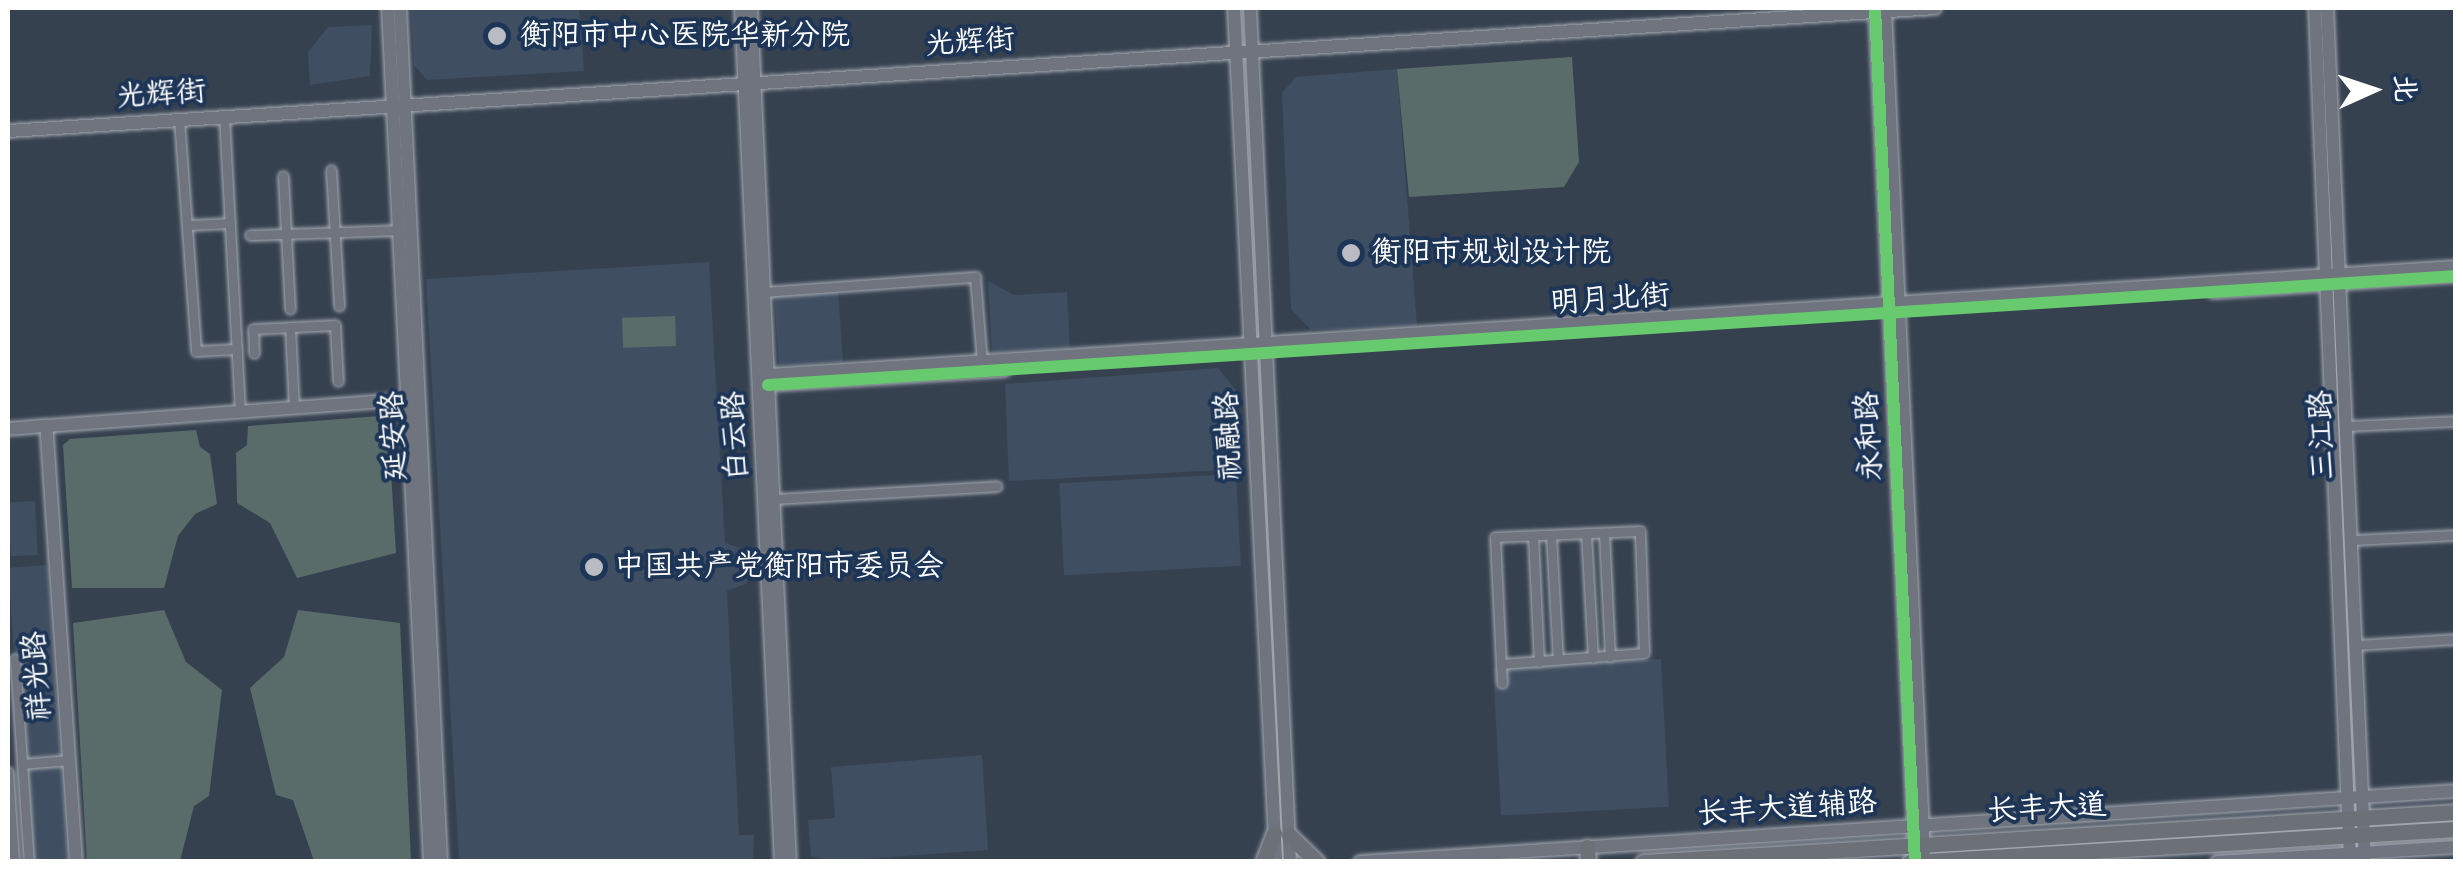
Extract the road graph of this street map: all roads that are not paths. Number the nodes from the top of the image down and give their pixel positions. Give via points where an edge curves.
1 (388, 8) edge
2 (400, 8) edge
3 (741, 8) edge
4 (751, 8) edge
5 (1234, 8) edge
6 (1250, 8) edge
7 (1814, 8) edge
8 (1935, 8) edge
9 (2315, 8) edge
10 (2327, 8) edge
11 (1880, 9) edge
12 (1252, 47) junction
13 (1236, 48) junction
14 (749, 79) junction
15 (399, 102) junction
16 (224, 116) junction
17 (179, 120) junction
18 (8, 127) edge
19 (332, 170) dead end
20 (282, 176) dead end
21 (230, 223) junction
22 (189, 225) junction
23 (335, 230) junction
24 (400, 230) junction
25 (286, 232) junction
26 (250, 235) dead end
27 (2456, 267) edge
28 (2456, 276) edge
29 (2335, 279) junction
30 (764, 292) junction
31 (339, 306) dead end
32 (290, 309) dead end
33 (1894, 309) junction
34 (290, 327) junction
35 (237, 349) junction
36 (1266, 349) junction
37 (1251, 350) junction
38 (254, 353) dead end
39 (982, 362) junction
40 (768, 380) junction
41 (338, 381) dead end
42 (413, 399) junction
43 (294, 408) junction
44 (240, 412) junction
45 (2456, 421) edge
46 (46, 426) junction
47 (2348, 426) junction
48 (8, 429) edge
49 (998, 486) dead end
50 (774, 499) junction
51 (1604, 533) junction
52 (1586, 534) junction
53 (2456, 534) edge
54 (1551, 535) junction
55 (1533, 536) junction
56 (2352, 540) junction
57 (2456, 639) edge
58 (2356, 644) junction
59 (1610, 657) junction
60 (1593, 658) junction
61 (15, 659) dead end
62 (1558, 660) junction
63 (1540, 662) junction
64 (1501, 664) junction
65 (1502, 683) dead end
66 (69, 760) junction
67 (22, 764) junction
68 (8, 774) edge
69 (2456, 791) edge
70 (2362, 797) junction
71 (2347, 798) junction
72 (2456, 812) edge
73 (1918, 826) junction
74 (2356, 827) junction
75 (2456, 829) edge
76 (1281, 834) junction
77 (2456, 847) edge
78 (1587, 854) edge
79 (1918, 857) edge
80 (2357, 857) edge
81 (1947, 860) edge
82 (14, 862) edge
83 (29, 862) edge
84 (76, 862) edge
85 (430, 862) edge
86 (441, 862) edge
87 (781, 862) edge
88 (790, 862) edge
89 (1262, 862) edge
90 (1276, 862) edge
91 (1290, 862) edge
92 (1317, 862) edge
93 (1360, 862) edge
94 (1643, 862) edge
95 (2217, 862) edge

1 - 15 main road, 延安路
2 - 15 main road, 延安路
3 - 14 main road, 白云路
4 - 14 main road, 白云路
5 - 13 main road, 祝融路
6 - 12 main road, 祝融路
7 - 12 main road, 光辉街
8 - 11 main road, 光辉街
9 - 29 main road, 三江路
10 - 29 main road, 三江路
11 - 12 main road, 光辉街
11 - 33 main road, 永和路
12 - 13 main road, 光辉街
12 - 36 main road, 祝融路
13 - 14 main road, 光辉街
13 - 37 main road, 祝融路
14 - 15 main road, 光辉街
14 - 30 main road, 白云路
14 - 87 main road, 白云路
15 - 16 main road, 光辉街
15 - 18 main road, 光辉街
15 - 24 main road, 延安路
15 - 42 main road, 延安路
16 - 17 main road, 光辉街
16 - 21 street
17 - 18 main road, 光辉街
17 - 22 street
19 - 23 street
20 - 25 street
21 - 22 street
21 - 35 street
22 - 35 street via 196,352
23 - 24 street
23 - 25 street
23 - 31 street
24 - 42 main road, 延安路
25 - 26 street
25 - 32 street
27 - 29 main road, 明月北街
28 - 29 main road, 明月北街
29 - 33 main road, 明月北街
29 - 47 main road, 三江路
29 - 71 main road, 三江路
30 - 39 street via 976,277
30 - 40 main road, 白云路
33 - 36 main road, 明月北街
33 - 73 main road, 永和路
34 - 38 street via 253,329
34 - 41 street via 335,325
34 - 43 street
35 - 44 street
36 - 37 main road, 明月北街
36 - 76 main road, 祝融路
37 - 39 main road, 明月北街
37 - 40 main road, 明月北街
37 - 76 main road, 祝融路
39 - 40 main road, 明月北街
40 - 50 main road, 白云路
42 - 43 main road
42 - 85 main road, 延安路
42 - 86 main road, 延安路
43 - 44 main road
44 - 46 main road
45 - 47 street
46 - 48 main road
46 - 66 main road, 祥光路
47 - 56 main road, 三江路
49 - 50 street
50 - 88 main road, 白云路
51 - 52 street
51 - 59 street
51 - 59 street via 1640,531 1647,648
52 - 54 street
52 - 60 street
53 - 56 street
54 - 55 street
54 - 62 street
55 - 63 street
55 - 64 street via 1495,538
56 - 58 main road, 三江路
57 - 58 street
58 - 70 main road, 三江路
59 - 60 street
60 - 62 street
61 - 67 street
62 - 63 street
63 - 64 street
64 - 65 street
66 - 67 street
66 - 84 main road, 祥光路
67 - 83 street
68 - 82 street
69 - 70 main road, 长丰大道辅路
70 - 71 main road, 长丰大道辅路
70 - 74 main road, 三江路
71 - 73 main road, 长丰大道辅路
71 - 74 main road, 三江路
72 - 74 main road, 长丰大道
73 - 78 main road, 长丰大道辅路
73 - 79 main road, 永和路
74 - 75 main road, 长丰大道
74 - 79 main road, 长丰大道
74 - 80 main road, 三江路
74 - 81 main road, 长丰大道
76 - 89 main road
76 - 90 main road, 祝融路
76 - 91 main road, 祝融路
76 - 92 main road
77 - 80 main road
78 - 93 main road, 长丰大道辅路
79 - 81 main road, 长丰大道
79 - 94 main road, 长丰大道
80 - 95 main road

